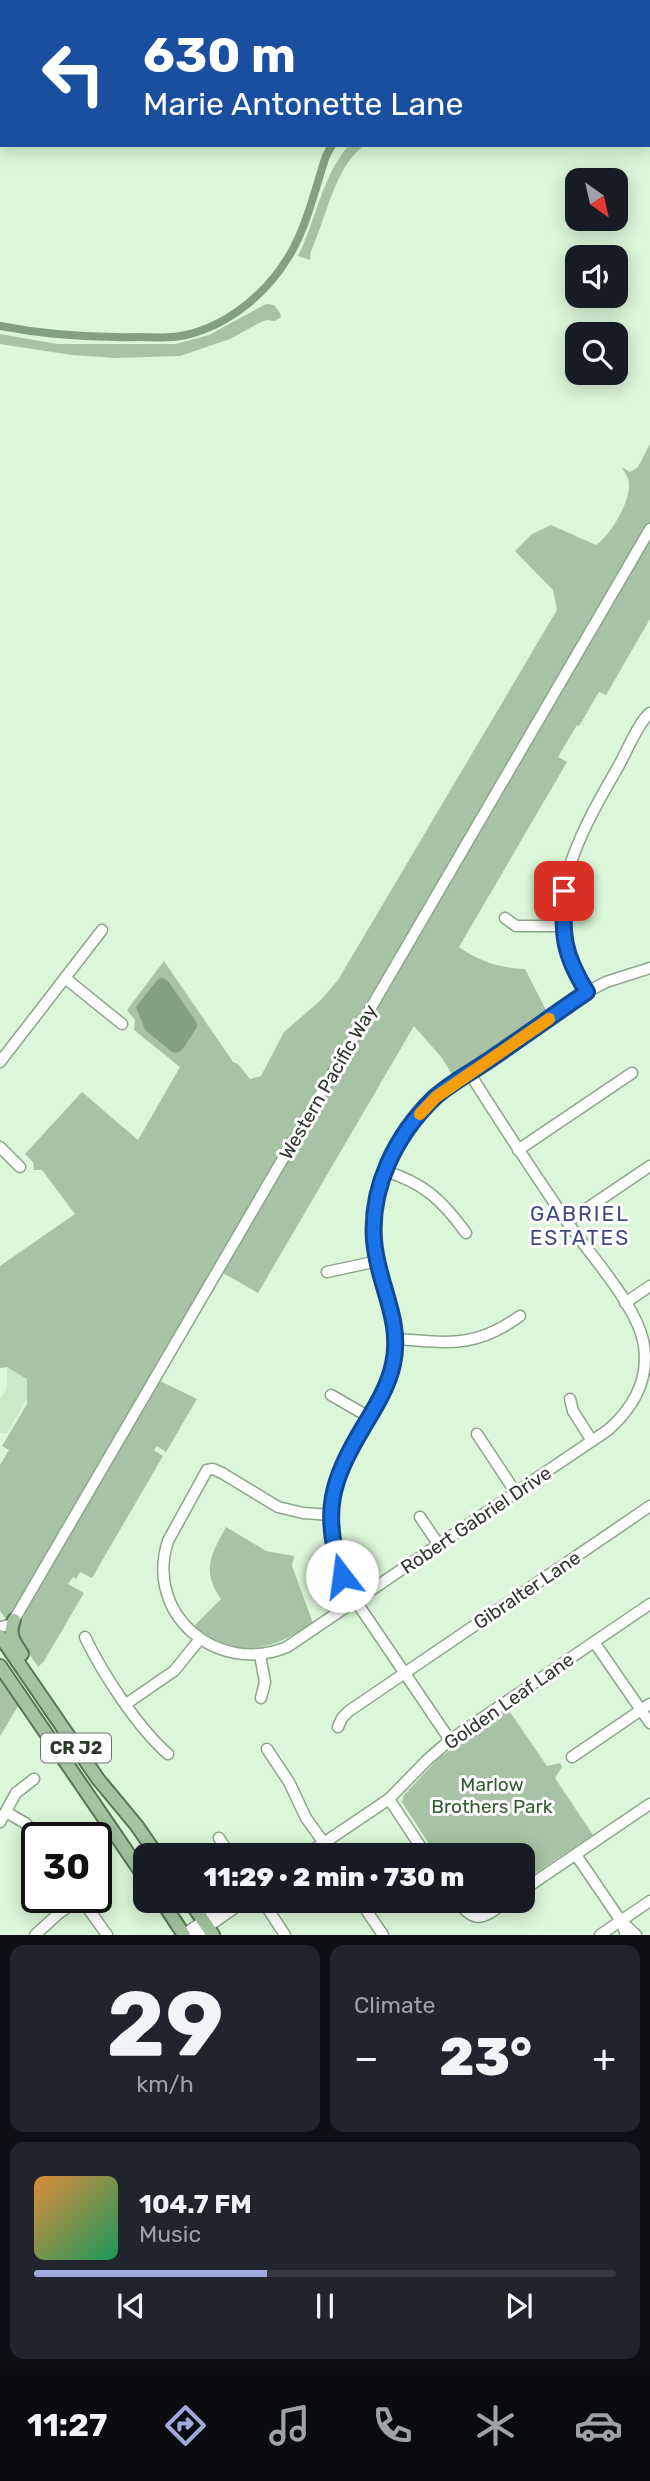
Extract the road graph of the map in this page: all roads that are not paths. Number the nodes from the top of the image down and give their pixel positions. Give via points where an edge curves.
1 (650, 529) edge
2 (649, 713) edge
3 (505, 918) dead end
4 (562, 926) junction
5 (102, 930) dead end
6 (650, 968) edge
7 (65, 978) junction
8 (587, 992) junction
9 (122, 1024) dead end
10 (0, 1062) edge
11 (632, 1073) dead end
12 (470, 1074) junction
13 (0, 1147) edge
14 (518, 1150) junction
15 (650, 1166) edge
16 (20, 1167) dead end
17 (385, 1171) junction
18 (567, 1222) junction
19 (466, 1233) dead end
20 (378, 1261) junction
21 (327, 1272) dead end
22 (650, 1286) edge
23 (625, 1303) junction
24 (520, 1316) dead end
25 (397, 1339) junction
26 (648, 1367) edge
27 (331, 1395) dead end
28 (570, 1399) dead end
29 (369, 1417) junction
30 (477, 1434) dead end
31 (592, 1441) junction
32 (516, 1493) junction
33 (650, 1506) edge
34 (331, 1515) junction
35 (420, 1517) dead end
36 (439, 1545) junction
37 (356, 1601) junction
38 (650, 1604) edge
39 (14, 1620) junction
40 (0, 1627) edge
41 (0, 1636) edge
42 (85, 1637) dead end
43 (200, 1639) junction
44 (594, 1642) junction
45 (260, 1655) junction
46 (0, 1666) edge
47 (405, 1673) junction
48 (261, 1698) dead end
49 (126, 1703) junction
50 (646, 1707) edge
51 (650, 1723) edge
52 (338, 1727) dead end
53 (450, 1740) junction
54 (267, 1749) dead end
55 (168, 1754) dead end
56 (572, 1757) dead end
57 (34, 1779) dead end
58 (389, 1799) junction
59 (650, 1804) edge
60 (3, 1817) edge
61 (21, 1822) edge
62 (137, 1826) junction
63 (219, 1838) dead end
64 (149, 1843) edge
65 (222, 1843) edge
66 (324, 1843) joint
67 (418, 1843) edge
68 (576, 1854) junction
69 (133, 1860) edge
70 (535, 1882) edge
71 (650, 1901) edge
72 (59, 1913) edge
73 (92, 1913) edge
74 (170, 1913) edge
75 (198, 1913) edge
76 (222, 1913) edge
77 (228, 1913) edge
78 (271, 1913) edge
79 (367, 1913) edge
80 (467, 1913) edge
81 (490, 1913) edge
82 (621, 1921) junction
83 (208, 1928) edge
84 (35, 1935) edge
85 (107, 1935) edge
86 (184, 1935) edge
87 (196, 1935) edge
88 (285, 1935) edge
89 (383, 1935) edge
90 (600, 1935) edge
91 (626, 1935) edge
92 (636, 1935) edge

1 - 39 street, Western Pacific Way
2 - 4 street via 586,822 564,891
3 - 4 street via 516,926
4 - 8 street via 565,949
5 - 7 street
6 - 8 street
7 - 9 street
7 - 10 street
8 - 12 street
11 - 14 street
12 - 14 street
12 - 17 street via 436,1097 417,1117
13 - 16 street
14 - 18 street
15 - 18 street
17 - 19 street via 432,1193
17 - 20 street via 374,1213
18 - 23 street
20 - 21 street
20 - 25 street
22 - 23 street
23 - 26 street via 640,1329
24 - 25 street via 474,1341
25 - 29 street via 387,1384
26 - 31 street, Robert Gabriel Drive via 624,1416
27 - 29 street
28 - 31 street
29 - 34 street via 339,1472
30 - 32 street
31 - 32 street, Robert Gabriel Drive
32 - 36 street, Robert Gabriel Drive
33 - 47 street, Gibralter Lane
34 - 37 street via 338,1565
34 - 43 street via 278,1507 212,1469 203,1474 164,1552 169,1598 180,1619
35 - 36 street
36 - 37 street, Robert Gabriel Drive
37 - 45 street, Robert Gabriel Drive via 288,1647
37 - 47 street
38 - 44 street, Golden Leaf Lane
39 - 40 street
39 - 62 main road via 14,1642
41 - 62 main road, CR J2 via 103,1787
42 - 49 street
43 - 45 street, Robert Gabriel Drive via 235,1654
43 - 49 street via 174,1671
44 - 50 street
44 - 53 street, Golden Leaf Lane
45 - 48 street via 265,1682
46 - 69 main road, CR J2
47 - 52 street, Gibralter Lane via 349,1711
47 - 53 street
49 - 55 street
50 - 51 street
50 - 56 street
53 - 58 street, Golden Leaf Lane
54 - 66 street
57 - 60 street via 16,1793
58 - 66 street, Golden Leaf Lane
58 - 67 street
59 - 68 street
60 - 61 street
62 - 64 main road, CR J2
63 - 65 street
68 - 70 street
68 - 82 street
71 - 82 street
72 - 84 street
73 - 85 street
74 - 86 main road
75 - 83 main road
76 - 83 street
77 - 83 street
78 - 88 street
79 - 89 street
80 - 81 street via 475,1918
82 - 90 street
82 - 91 street
82 - 92 street
83 - 86 street
83 - 87 street

